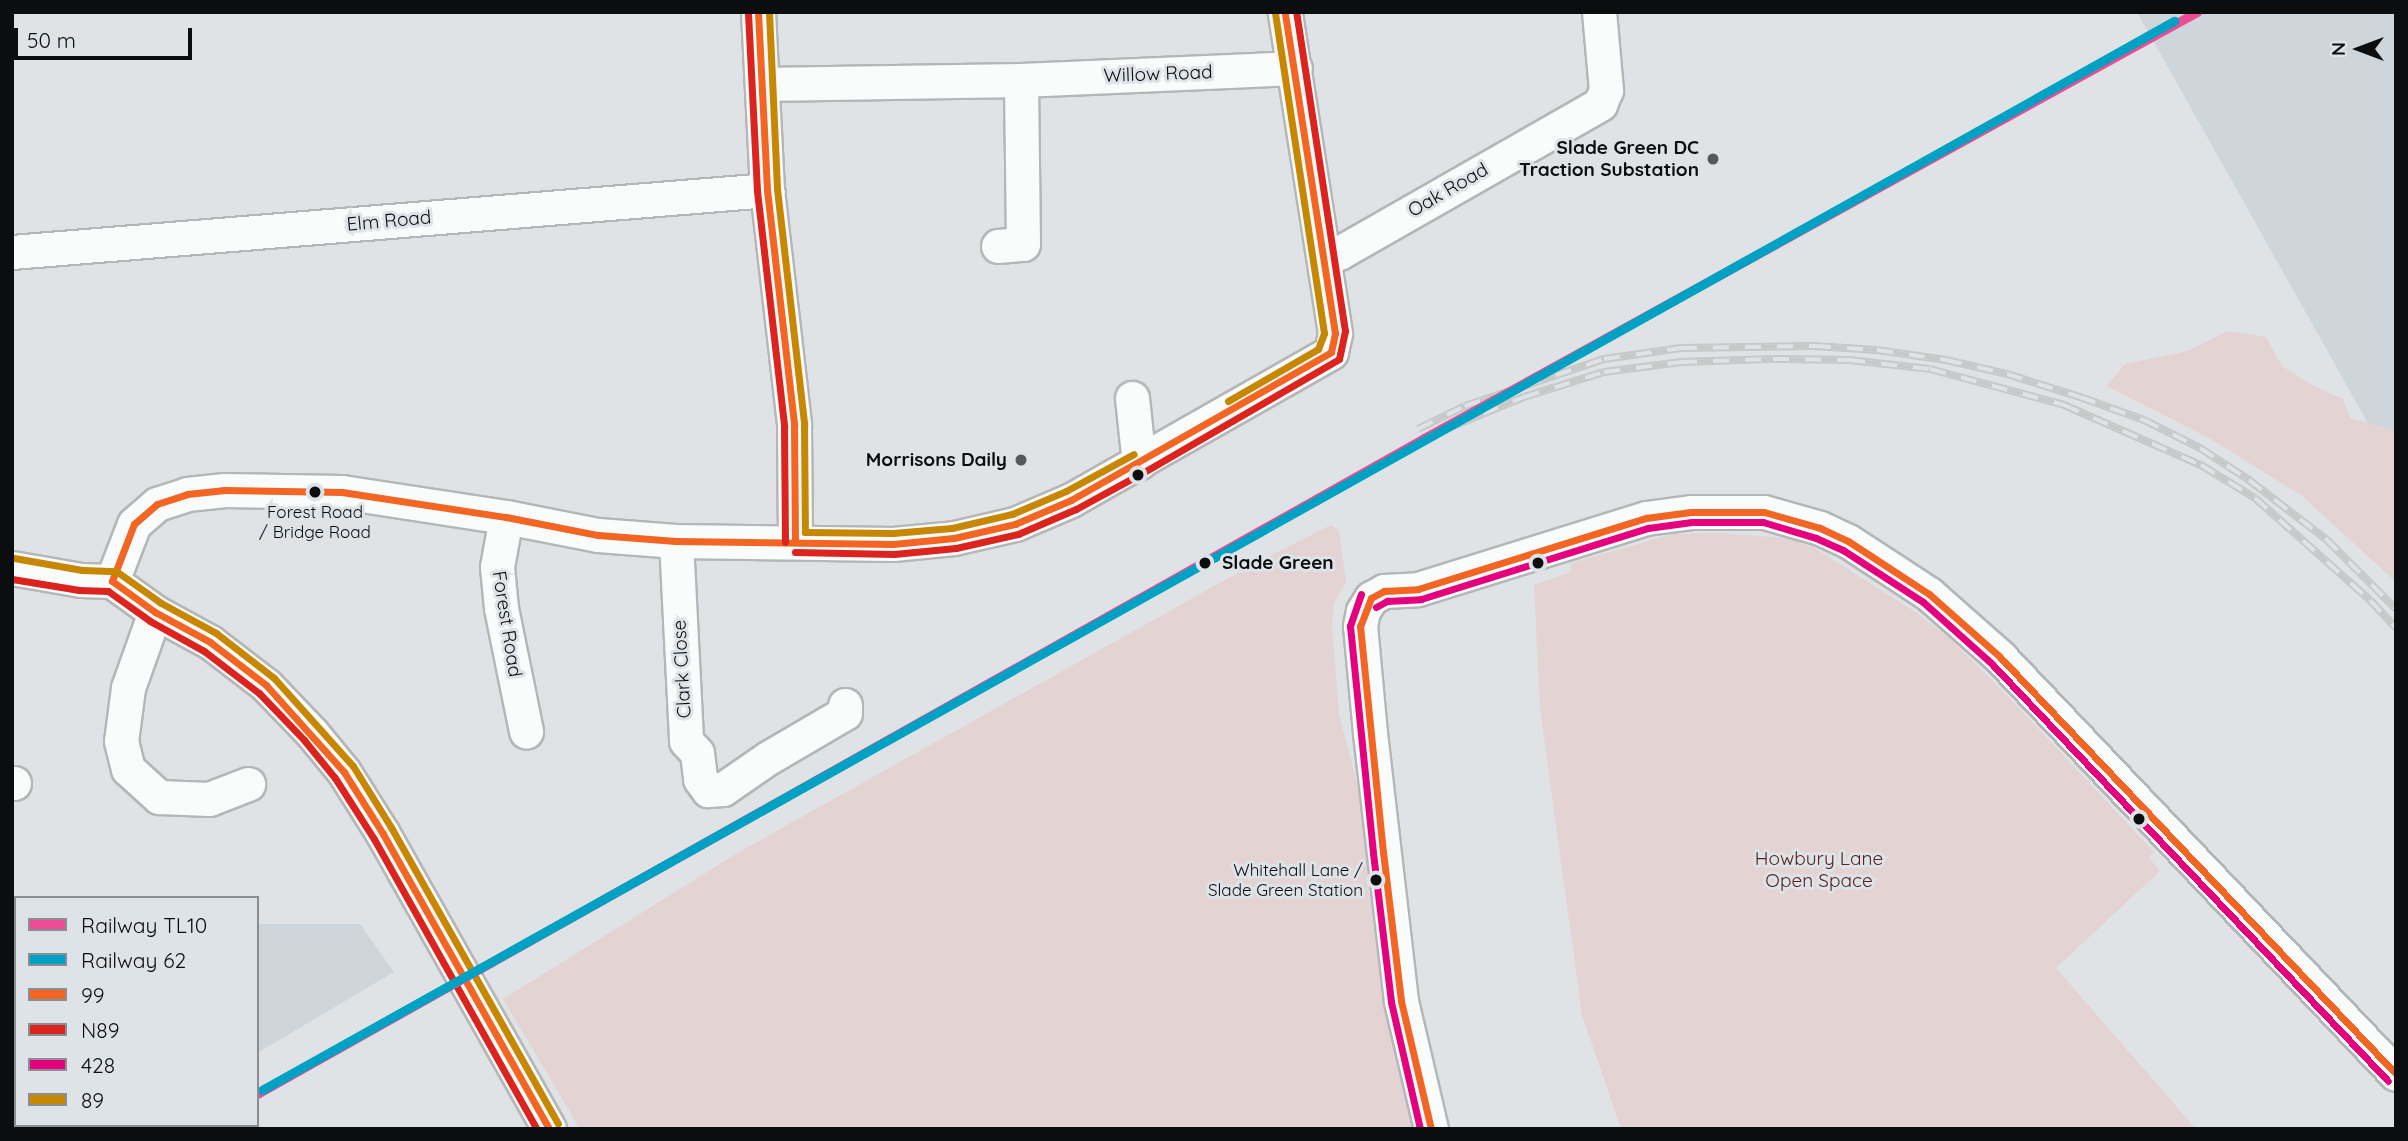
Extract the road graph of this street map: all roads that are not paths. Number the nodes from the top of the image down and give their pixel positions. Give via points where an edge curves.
1 (758, 12) edge
2 (1285, 12) edge
3 (1599, 12) edge
4 (1295, 68) junction
5 (1021, 79) junction
6 (763, 84) junction
7 (766, 190) junction
8 (1022, 245) dead end
9 (12, 252) edge
10 (1324, 257) junction
11 (1132, 398) dead end
12 (1139, 463) junction
13 (506, 517) junction
14 (676, 541) junction
15 (795, 542) junction
16 (12, 568) edge
17 (112, 581) junction
18 (155, 612) junction
19 (845, 705) dead end
20 (526, 731) dead end
21 (248, 785) dead end
22 (2396, 1074) edge
23 (545, 1122) edge
24 (1431, 1129) edge

1 - 6 street
2 - 4 street
3 - 10 street, Oak Road via 1606,90 1600,104 1339,253
4 - 5 street, Willow Road
4 - 10 street
5 - 6 street, Willow Road
5 - 8 street
6 - 7 street
7 - 9 street, Elm Road
7 - 15 street via 794,425
10 - 12 street via 1335,334 1331,352
11 - 12 street
12 - 15 street via 1015,524 893,544
13 - 14 street via 598,535
13 - 17 street via 342,492 225,490 187,494 157,504 134,524
13 - 20 street, Forest Road via 497,567
14 - 15 street
14 - 19 street, Clark Close via 686,741 697,753 699,779 708,790 723,789 845,713
16 - 17 street
17 - 18 street
18 - 21 street via 128,688 121,741 128,769 159,797 209,799
18 - 23 street via 210,642 266,685 344,772
22 - 24 street via 1999,656 1929,594 1820,528 1764,512 1691,512 1646,518 1418,589 1384,591 1370,598 1360,626 1382,839 1401,1001

